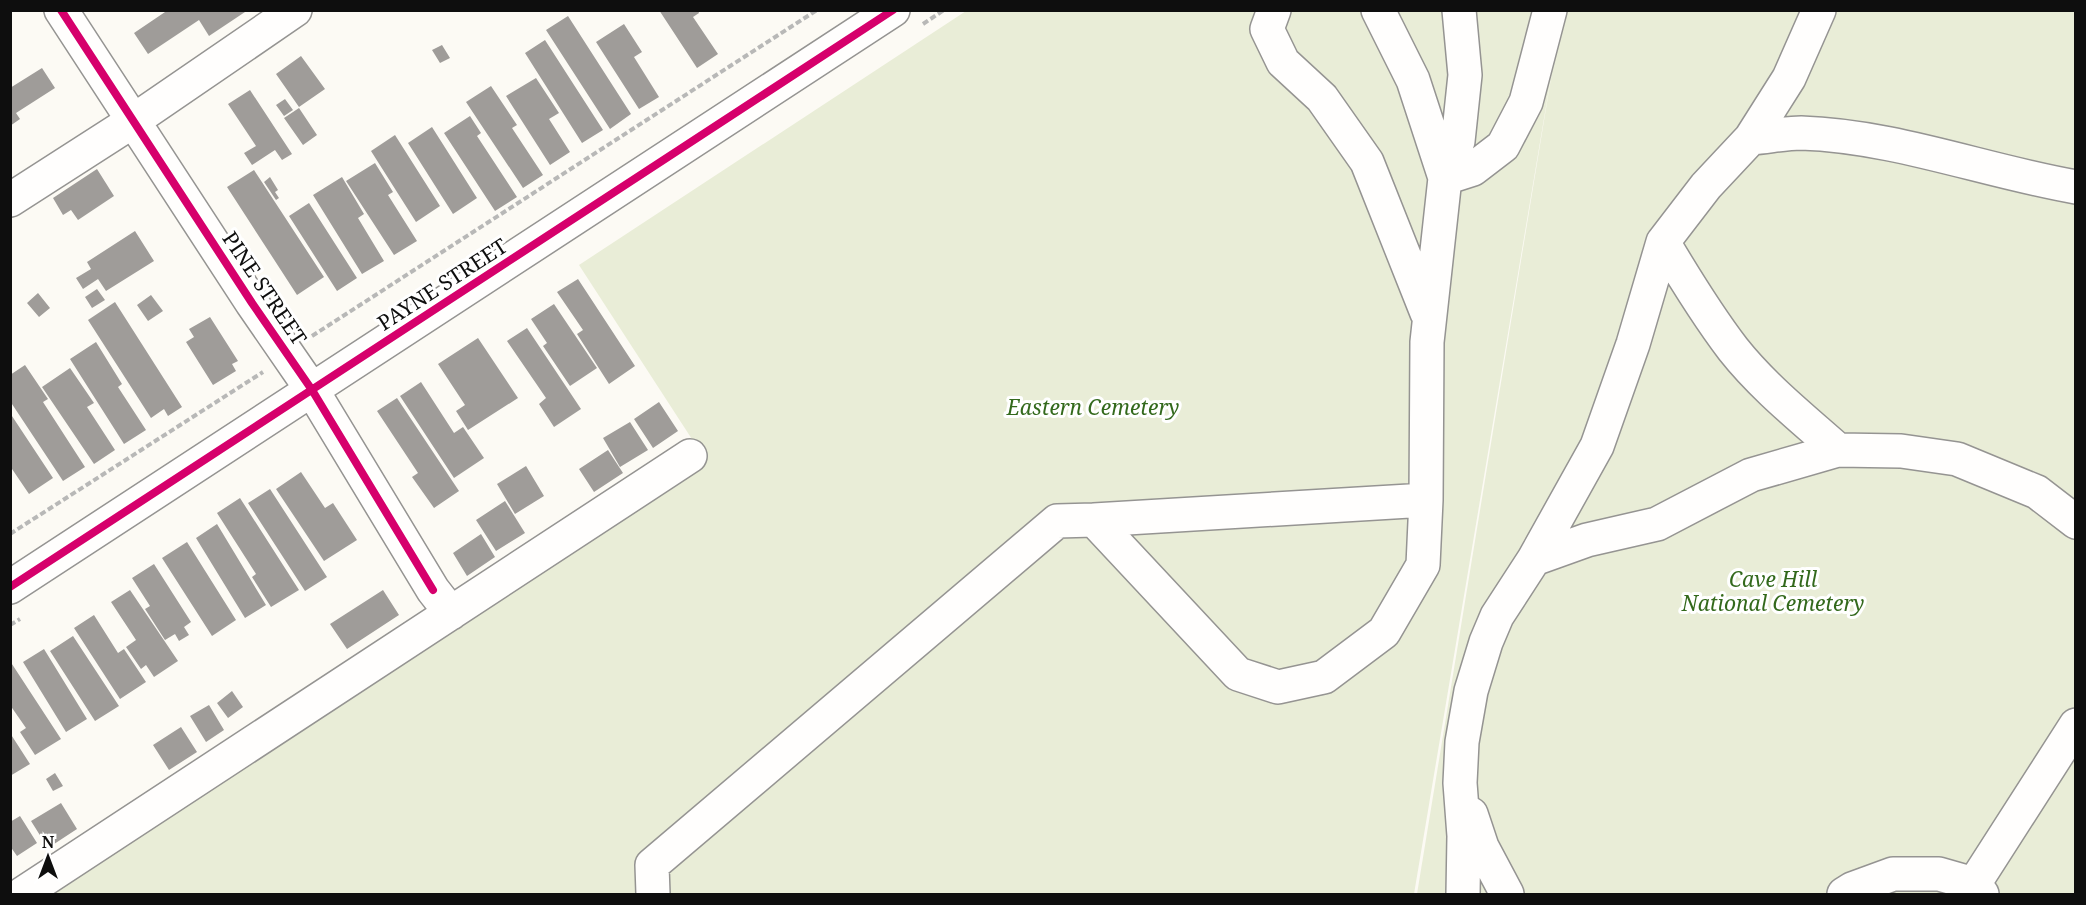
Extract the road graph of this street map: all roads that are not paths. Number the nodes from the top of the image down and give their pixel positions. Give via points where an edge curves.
1 (61, 10) edge
2 (295, 10) edge
3 (892, 10) edge
4 (1274, 10) edge
5 (1378, 10) edge
6 (1460, 10) edge
7 (1550, 10) edge
8 (1819, 10) edge
9 (133, 121) junction
10 (1751, 138) junction
11 (1445, 178) junction
12 (2076, 187) edge
13 (10, 200) edge
14 (1663, 242) junction
15 (1429, 317) junction
16 (312, 390) junction
17 (1838, 450) junction
18 (690, 456) dead end
19 (1426, 500) junction
20 (1094, 520) junction
21 (2076, 522) edge
22 (1534, 559) junction
23 (10, 587) edge
24 (442, 601) junction
25 (2076, 726) edge
26 (1460, 783) junction
27 (1978, 889) edge
28 (22, 894) edge
29 (653, 894) edge
30 (1464, 894) edge
31 (1507, 894) edge
32 (1844, 894) edge

1 - 9 street, PINE STREET
2 - 9 street
3 - 16 street, PAYNE STREET
4 - 15 street via 1267,29 1282,62 1322,98 1367,162
5 - 11 street via 1413,80
6 - 11 street via 1464,75 1458,141
7 - 11 street via 1526,102 1503,146 1473,169
8 - 10 street via 1789,78
9 - 13 street
9 - 16 street, PINE STREET
10 - 12 street via 1799,133 1857,138
10 - 14 street via 1706,186
11 - 15 street
14 - 17 street via 1734,350 1778,397
14 - 22 street via 1597,446
15 - 19 street
16 - 23 street, PAYNE STREET
16 - 24 street, PINE STREET
17 - 21 street via 1957,459 2037,492
17 - 22 street via 1751,475 1657,524 1587,540
18 - 24 street
19 - 20 street
19 - 20 street via 1424,565 1384,632 1324,677 1278,687 1238,674
20 - 29 street via 1057,520 652,865
22 - 26 street via 1497,616 1486,642 1471,690
24 - 28 street
25 - 27 street
26 - 30 street
26 - 31 street via 1482,847
27 - 32 street via 1939,874 1893,874

